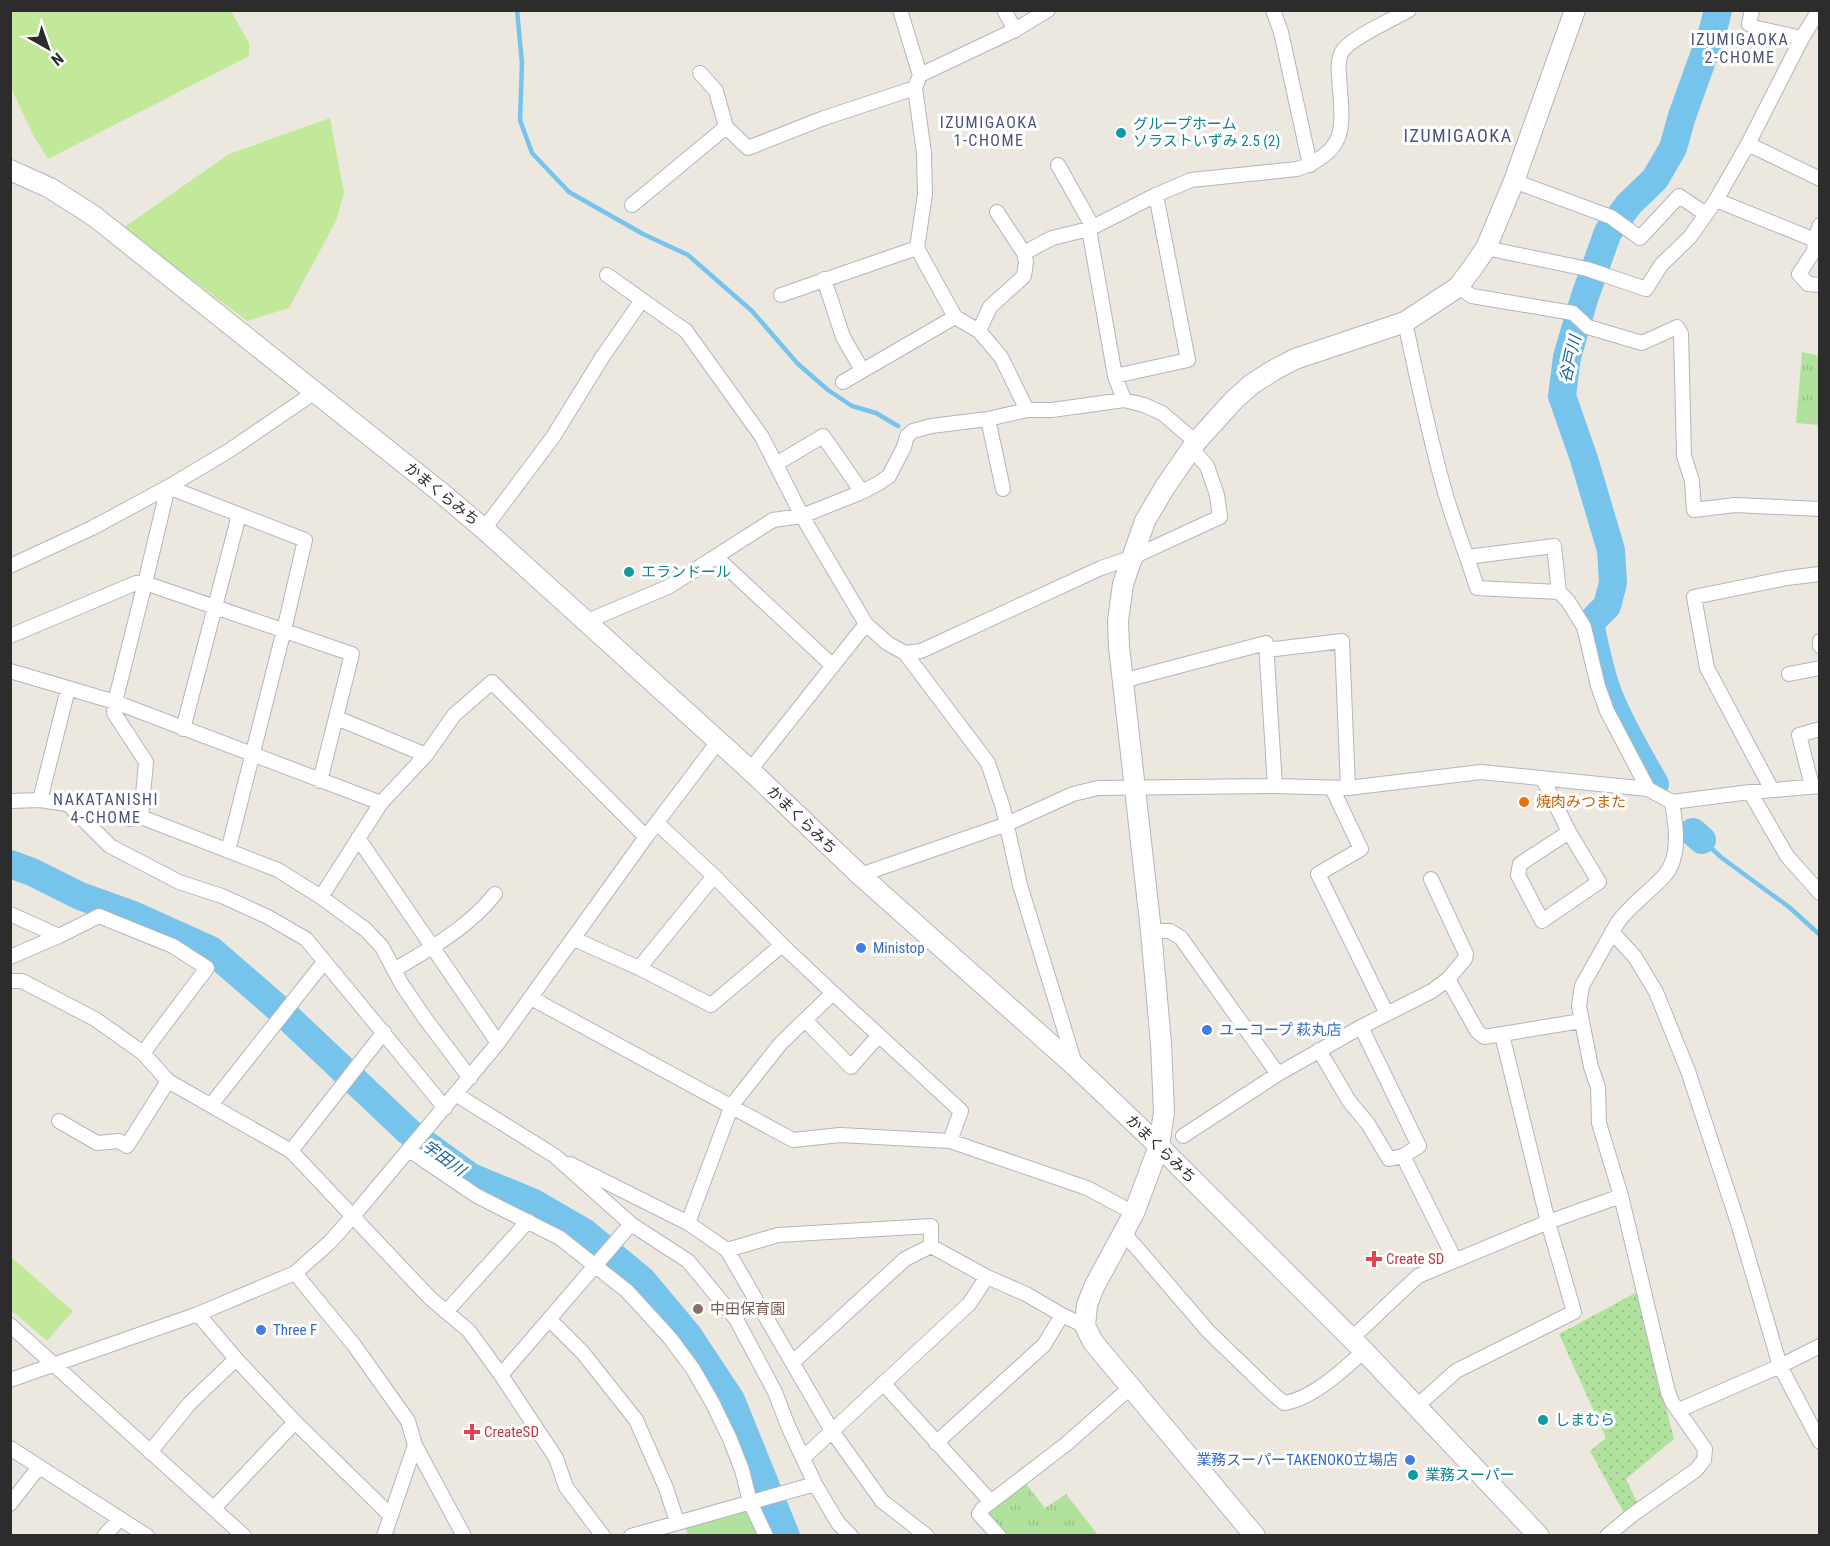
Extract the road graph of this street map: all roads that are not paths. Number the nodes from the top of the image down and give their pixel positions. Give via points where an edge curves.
1 (900, 10) edge
2 (1004, 10) edge
3 (1048, 10) edge
4 (1273, 10) edge
5 (1409, 10) edge
6 (1575, 10) edge
7 (1752, 10) edge
8 (1819, 10) edge
9 (1015, 30) junction
10 (1810, 32) edge
11 (700, 73) dead end
12 (918, 81) junction
13 (726, 127) junction
14 (1748, 144) junction
15 (1058, 165) dead end
16 (1310, 165) junction
17 (10, 170) edge
18 (1820, 179) edge
19 (1514, 181) junction
20 (1156, 195) junction
21 (1716, 200) junction
22 (632, 206) dead end
23 (997, 212) dead end
24 (1706, 214) junction
25 (1820, 225) edge
26 (1089, 229) junction
27 (1815, 240) junction
28 (917, 248) junction
29 (1486, 248) junction
30 (1024, 253) junction
31 (607, 275) dead end
32 (824, 279) junction
33 (1820, 285) edge
34 (1458, 287) junction
35 (781, 295) dead end
36 (642, 300) junction
37 (955, 317) junction
38 (1405, 321) junction
39 (979, 331) junction
40 (861, 370) junction
41 (1115, 376) junction
42 (843, 382) dead end
43 (315, 392) junction
44 (1124, 400) junction
45 (1027, 410) junction
46 (988, 419) junction
47 (1194, 445) junction
48 (776, 464) junction
49 (168, 487) junction
50 (1003, 489) dead end
51 (862, 492) junction
52 (1820, 509) edge
53 (239, 514) junction
54 (802, 516) junction
55 (484, 529) junction
56 (1467, 556) junction
57 (716, 557) junction
58 (1131, 558) junction
59 (10, 566) edge
60 (1820, 574) edge
61 (146, 583) junction
62 (1559, 592) junction
63 (216, 606) junction
64 (585, 622) junction
65 (866, 624) junction
66 (284, 630) junction
67 (10, 636) edge
68 (1820, 641) edge
69 (1820, 646) edge
70 (1267, 650) junction
71 (905, 653) junction
72 (832, 666) junction
73 (1820, 668) edge
74 (10, 672) edge
75 (1789, 674) dead end
76 (1122, 681) junction
77 (68, 689) junction
78 (115, 702) junction
79 (337, 718) junction
80 (183, 729) junction
81 (1820, 729) edge
82 (717, 742) junction
83 (253, 755) junction
84 (426, 755) junction
85 (750, 770) junction
86 (1543, 779) junction
87 (320, 781) junction
88 (1275, 786) junction
89 (1816, 786) edge
90 (1135, 787) junction
91 (1332, 788) junction
92 (1348, 788) junction
93 (1648, 789) junction
94 (1772, 790) junction
95 (1749, 792) junction
96 (40, 800) junction
97 (10, 801) edge
98 (1672, 802) junction
99 (381, 803) junction
100 (68, 804) junction
101 (141, 817) junction
102 (657, 823) junction
103 (1007, 824) junction
104 (1569, 832) junction
105 (646, 837) junction
106 (358, 838) junction
107 (228, 851) junction
108 (860, 875) junction
109 (714, 876) junction
110 (1431, 879) dead end
111 (1820, 893) edge
112 (495, 894) dead end
113 (321, 897) junction
114 (10, 914) edge
115 (1151, 931) junction
116 (1612, 932) junction
117 (59, 936) junction
118 (574, 939) junction
119 (782, 945) junction
120 (432, 948) junction
121 (10, 957) edge
122 (324, 962) junction
123 (639, 968) junction
124 (394, 970) junction
125 (1448, 979) junction
126 (10, 981) edge
127 (833, 993) junction
128 (531, 998) junction
129 (1387, 1014) junction
130 (805, 1020) junction
131 (1581, 1021) junction
132 (1361, 1027) junction
133 (384, 1032) junction
134 (879, 1035) junction
135 (1502, 1035) junction
136 (498, 1043) junction
137 (1319, 1050) junction
138 (143, 1053) junction
139 (1075, 1066) junction
140 (1278, 1074) junction
141 (470, 1078) junction
142 (168, 1081) junction
143 (457, 1095) junction
144 (211, 1105) junction
145 (732, 1105) junction
146 (445, 1108) junction
147 (59, 1121) dead end
148 (1183, 1136) dead end
149 (950, 1141) junction
150 (1159, 1146) junction
151 (409, 1150) junction
152 (291, 1151) junction
153 (555, 1156) junction
154 (1402, 1156) junction
155 (1621, 1196) junction
156 (1134, 1213) junction
157 (354, 1215) junction
158 (528, 1221) junction
159 (1548, 1222) junction
160 (688, 1223) junction
161 (631, 1224) junction
162 (1124, 1233) junction
163 (931, 1246) junction
164 (727, 1250) junction
165 (1455, 1260) junction
166 (596, 1265) junction
167 (295, 1273) junction
168 (987, 1277) junction
169 (446, 1312) junction
170 (198, 1314) junction
171 (1062, 1316) junction
172 (549, 1319) junction
173 (10, 1325) edge
174 (1085, 1326) junction
175 (1357, 1345) junction
176 (1820, 1346) edge
177 (236, 1359) junction
178 (793, 1362) junction
179 (53, 1365) junction
180 (1780, 1366) junction
181 (501, 1376) junction
182 (10, 1380) edge
183 (883, 1383) junction
184 (1130, 1388) junction
185 (1416, 1407) junction
186 (1679, 1410) junction
187 (295, 1422) junction
188 (832, 1431) junction
189 (1820, 1442) edge
190 (936, 1443) junction
191 (415, 1445) junction
192 (10, 1448) edge
193 (150, 1452) junction
194 (803, 1458) junction
195 (39, 1467) junction
196 (815, 1485) junction
197 (750, 1502) junction
198 (991, 1502) junction
199 (10, 1504) edge
200 (214, 1508) junction
201 (390, 1515) junction
202 (120, 1519) junction
203 (677, 1522) junction
204 (1246, 1532) edge
205 (104, 1536) edge
206 (147, 1536) edge
207 (244, 1536) edge
208 (384, 1536) edge
209 (464, 1536) edge
210 (603, 1536) edge
211 (631, 1536) edge
212 (766, 1536) edge
213 (852, 1536) edge
214 (927, 1536) edge
215 (999, 1536) edge
216 (1539, 1536) edge
217 (1607, 1536) edge

1 - 12 street
2 - 9 street
3 - 9 street
4 - 16 street
5 - 16 street via 1343,49 1338,64 1340,132 1330,150
6 - 19 main road
7 - 10 street via 1749,24 1757,28
8 - 10 street
9 - 12 street
10 - 14 street
11 - 13 street via 716,91
12 - 13 street via 748,148
12 - 28 street via 925,194
13 - 22 street
14 - 18 street
14 - 21 street
15 - 26 street via 1090,222
16 - 20 street via 1191,180
17 - 43 main road, かまくらみち via 50,188 94,216
19 - 24 street via 1614,220 1640,238 1679,196
19 - 29 main road
20 - 26 street
20 - 41 street via 1188,360
21 - 24 street
21 - 27 street
23 - 30 street
24 - 29 street via 1690,237 1661,265 1646,289 1593,271
25 - 27 street
26 - 30 street via 1052,238
26 - 41 street
27 - 33 street via 1814,252 1799,274 1808,284
28 - 32 street
28 - 37 street
29 - 34 main road
30 - 39 street via 1024,276 990,307
31 - 36 street
32 - 35 street
32 - 40 street via 843,337
34 - 38 main road
34 - 52 street via 1472,296 1573,313 1588,327 1642,344 1677,327 1681,333 1684,456 1692,481 1694,510 1736,505
36 - 48 street via 686,331 762,437
36 - 55 street via 553,437
37 - 39 street
37 - 40 street
38 - 47 main road via 1274,370 1241,393
38 - 56 street via 1444,492
39 - 45 street via 1001,357
40 - 42 street
41 - 44 street
43 - 49 street
43 - 55 main road, かまくらみち
44 - 45 street
44 - 47 street via 1162,413
45 - 46 street
46 - 50 street
46 - 51 street via 913,431 888,476
47 - 58 main road via 1145,521
47 - 58 street via 1208,466 1220,517
48 - 51 street via 823,436
48 - 54 street
49 - 53 street
49 - 59 street
49 - 61 street
51 - 54 street
53 - 63 street
53 - 66 street via 305,540
54 - 57 street via 773,520
54 - 65 street
55 - 64 main road, かまくらみち
56 - 62 street via 1477,588
56 - 62 street via 1554,546
57 - 64 street via 668,587
57 - 72 street
58 - 71 street via 1101,568 921,651
58 - 76 main road via 1118,621
60 - 94 street via 1694,597 1707,668
61 - 63 street
61 - 67 street via 136,583
61 - 78 street
62 - 93 street via 1584,627 1607,711
63 - 66 street
63 - 80 street
64 - 82 main road, かまくらみち
65 - 71 street
65 - 72 street
66 - 79 street via 352,654
66 - 83 street
68 - 69 street
70 - 76 street via 1266,643
70 - 88 street
70 - 92 street via 1342,641
71 - 103 street via 988,763
72 - 85 street
73 - 75 street
74 - 77 street
76 - 90 main road
77 - 78 street
77 - 96 street
78 - 80 street
78 - 101 street via 114,713 146,762
79 - 84 street
79 - 87 street
80 - 83 street
81 - 89 street via 1799,735
82 - 85 main road, かまくらみち
82 - 102 street
83 - 87 street
83 - 107 street
84 - 99 street
84 - 105 street via 454,715 492,682
85 - 108 main road, かまくらみち
86 - 92 street via 1481,772
86 - 93 street
86 - 104 street
87 - 99 street
88 - 90 street
88 - 91 street
89 - 94 street
90 - 103 street via 1085,790
90 - 115 main road
91 - 92 street
91 - 129 street via 1361,849 1318,874
93 - 98 street
94 - 95 street
95 - 98 street
95 - 111 street via 1787,856
96 - 97 street
96 - 100 street
98 - 116 street via 1676,837 1667,872 1624,913
99 - 106 street
100 - 101 street via 129,819
100 - 122 street via 110,846 179,882 268,916 306,939
101 - 107 street
102 - 105 street
102 - 109 street
103 - 108 street
103 - 139 street via 1020,885
104 - 104 street via 1599,882 1542,921 1518,875 1520,864
105 - 118 street
106 - 113 street
106 - 120 street
107 - 113 street via 278,870
108 - 139 main road, かまくらみち
109 - 119 street
109 - 123 street
110 - 125 street via 1466,954
112 - 120 street via 483,910
113 - 124 street via 366,930 382,947
114 - 117 street
115 - 140 street via 1170,931 1181,938
115 - 150 main road via 1165,1096
116 - 131 street via 1580,991
116 - 180 street via 1635,957 1656,992 1688,1071
117 - 121 street
117 - 138 street via 99,916 173,946 207,968
118 - 123 street
118 - 128 street
119 - 123 street via 711,1005
119 - 127 street
120 - 124 street
120 - 136 street
122 - 133 street
122 - 144 street
124 - 141 street
125 - 129 street
125 - 135 street via 1480,1035
126 - 138 street via 22,981 95,1019
127 - 130 street
127 - 134 street
128 - 136 street
128 - 145 street
129 - 132 street
130 - 134 street via 851,1067
130 - 145 street via 781,1043
131 - 135 street
131 - 155 street via 1598,1087 1599,1123
132 - 137 street
132 - 154 street via 1419,1146
133 - 146 street
133 - 152 street
134 - 149 street via 961,1111
135 - 159 street
136 - 141 street
137 - 140 street
137 - 154 street via 1348,1101 1368,1124 1389,1159
138 - 142 street
139 - 150 main road, かまくらみち
140 - 148 street
141 - 143 street
142 - 144 street
142 - 147 street via 127,1146 119,1141 97,1143
143 - 146 street
143 - 153 street
144 - 152 street
145 - 149 street via 793,1140 840,1135
145 - 160 street
146 - 151 street
149 - 156 street via 1088,1188
150 - 156 main road
150 - 175 main road, かまくらみち
151 - 157 street
151 - 158 street via 477,1196
152 - 157 street
153 - 160 street
153 - 161 street
154 - 165 street
155 - 159 street
155 - 186 street via 1668,1392
156 - 162 main road
157 - 167 street
157 - 169 street
158 - 166 street via 560,1238
158 - 169 street
159 - 165 street
159 - 185 street via 1574,1312 1456,1371
160 - 164 street
161 - 166 street
161 - 194 street via 688,1261 736,1319 775,1392
162 - 174 main road via 1094,1287
162 - 175 street via 1208,1331 1284,1402 1296,1401 1332,1379
163 - 164 street via 931,1226 778,1235
163 - 168 street
163 - 178 street via 905,1259
164 - 178 street
165 - 175 street via 1418,1276
166 - 172 street
166 - 197 street via 627,1291 693,1369 730,1439
167 - 170 street
167 - 191 street via 408,1420
168 - 171 street
168 - 183 street via 969,1304
169 - 181 street via 469,1331
170 - 177 street
170 - 179 street
171 - 174 street
171 - 190 street via 1044,1345
172 - 181 street
172 - 203 street via 583,1353 636,1420
173 - 179 street
174 - 184 main road
175 - 185 main road, かまくらみち
176 - 180 street
177 - 187 street
177 - 193 street via 190,1403
178 - 188 street
179 - 182 street
179 - 193 street
180 - 186 street
180 - 189 street
181 - 210 street via 556,1458 566,1487
183 - 188 street
183 - 190 street
184 - 198 street
184 - 204 main road
185 - 216 main road, かまくらみち
186 - 217 street via 1705,1449 1704,1460
187 - 200 street
187 - 201 street
188 - 194 street
188 - 214 street via 882,1501
190 - 198 street
191 - 201 street
191 - 209 street
192 - 195 street
193 - 200 street
194 - 196 street
195 - 199 street
195 - 202 street
196 - 197 street
196 - 213 street via 838,1523
197 - 203 street
197 - 212 street
198 - 215 street via 979,1514
200 - 207 street
201 - 208 street
202 - 205 street
202 - 206 street
203 - 211 street

